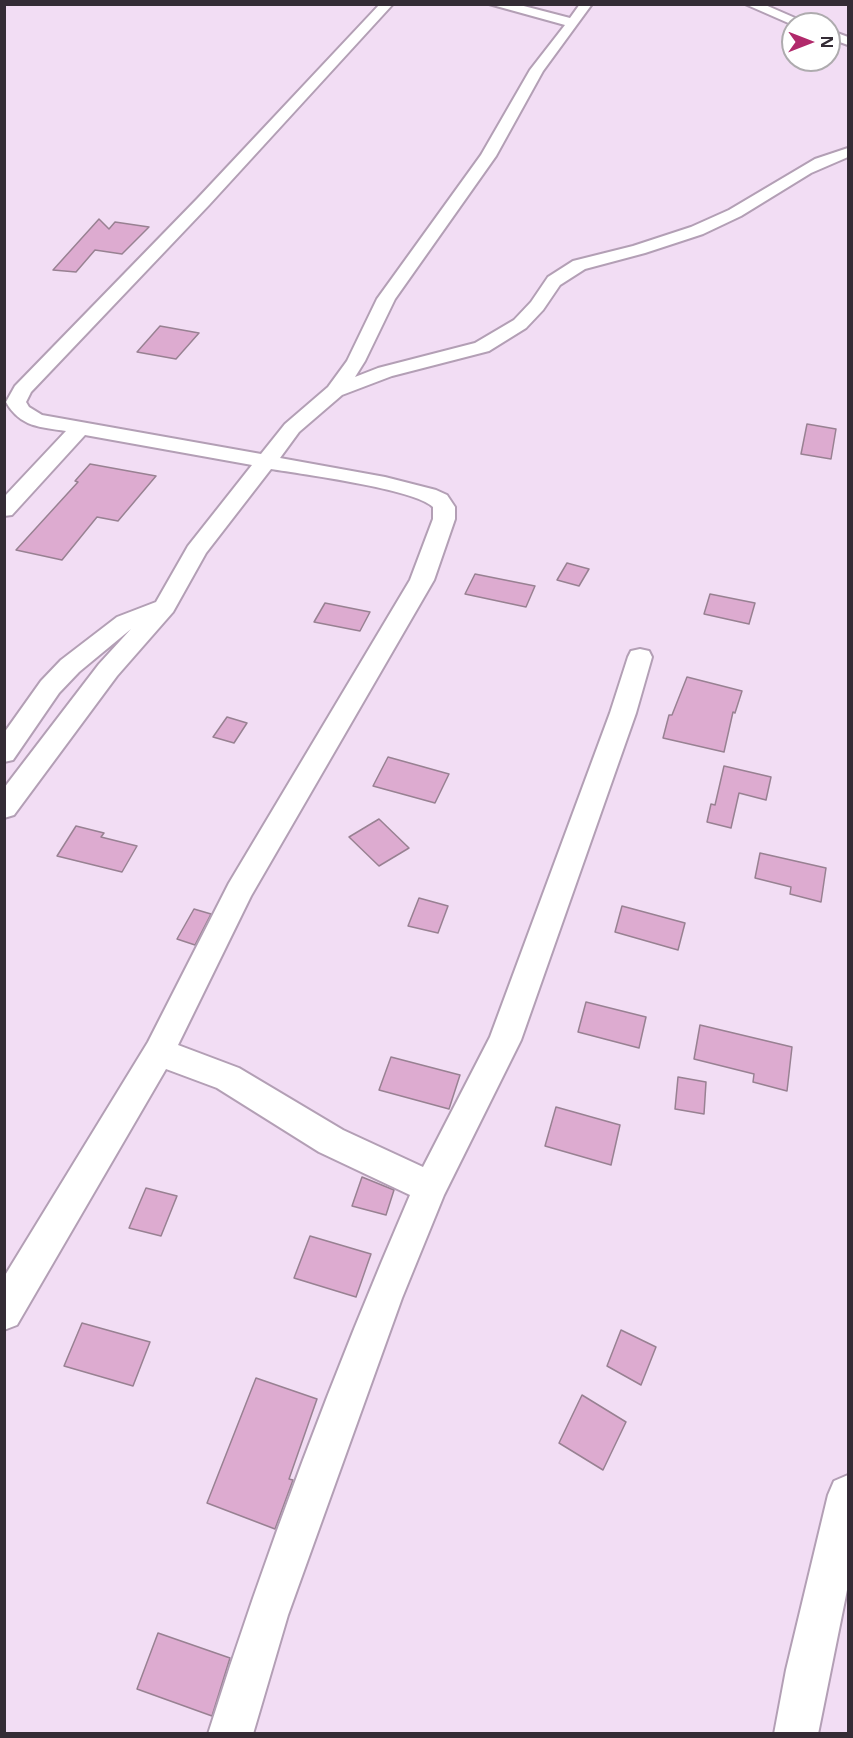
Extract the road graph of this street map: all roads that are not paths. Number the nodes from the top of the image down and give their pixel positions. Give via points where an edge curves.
1 (387, 4) edge
2 (495, 4) edge
3 (586, 4) edge
4 (751, 4) edge
5 (781, 16) edge
6 (572, 24) junction
7 (849, 153) edge
8 (335, 391) junction
9 (10, 401) edge
10 (79, 429) junction
11 (266, 462) junction
12 (4, 510) edge
13 (165, 607) junction
14 (640, 657) dead end
15 (4, 753) edge
16 (4, 808) edge
17 (159, 1053) junction
18 (430, 1188) junction
19 (4, 1312) edge
20 (849, 1495) edge
21 (230, 1734) edge
22 (796, 1734) edge

1 - 9 street via 210,195
2 - 6 street via 542,13
3 - 6 street
4 - 5 street
6 - 8 street via 537,70 482,165 386,299 356,361
7 - 8 street via 821,163 735,213 676,240 567,271 554,281 520,324 482,347 385,372
8 - 11 street via 291,428
9 - 10 street via 36,420
10 - 11 street
10 - 12 street
11 - 13 street via 196,551
11 - 17 street via 385,483 428,495 444,507 444,519 423,580 239,891
13 - 15 street via 125,622 70,666 50,687
13 - 16 street via 108,670
14 - 18 street via 505,1040
17 - 18 street via 228,1078 331,1141
17 - 19 street
18 - 21 street via 384,1298 267,1616
20 - 22 street

